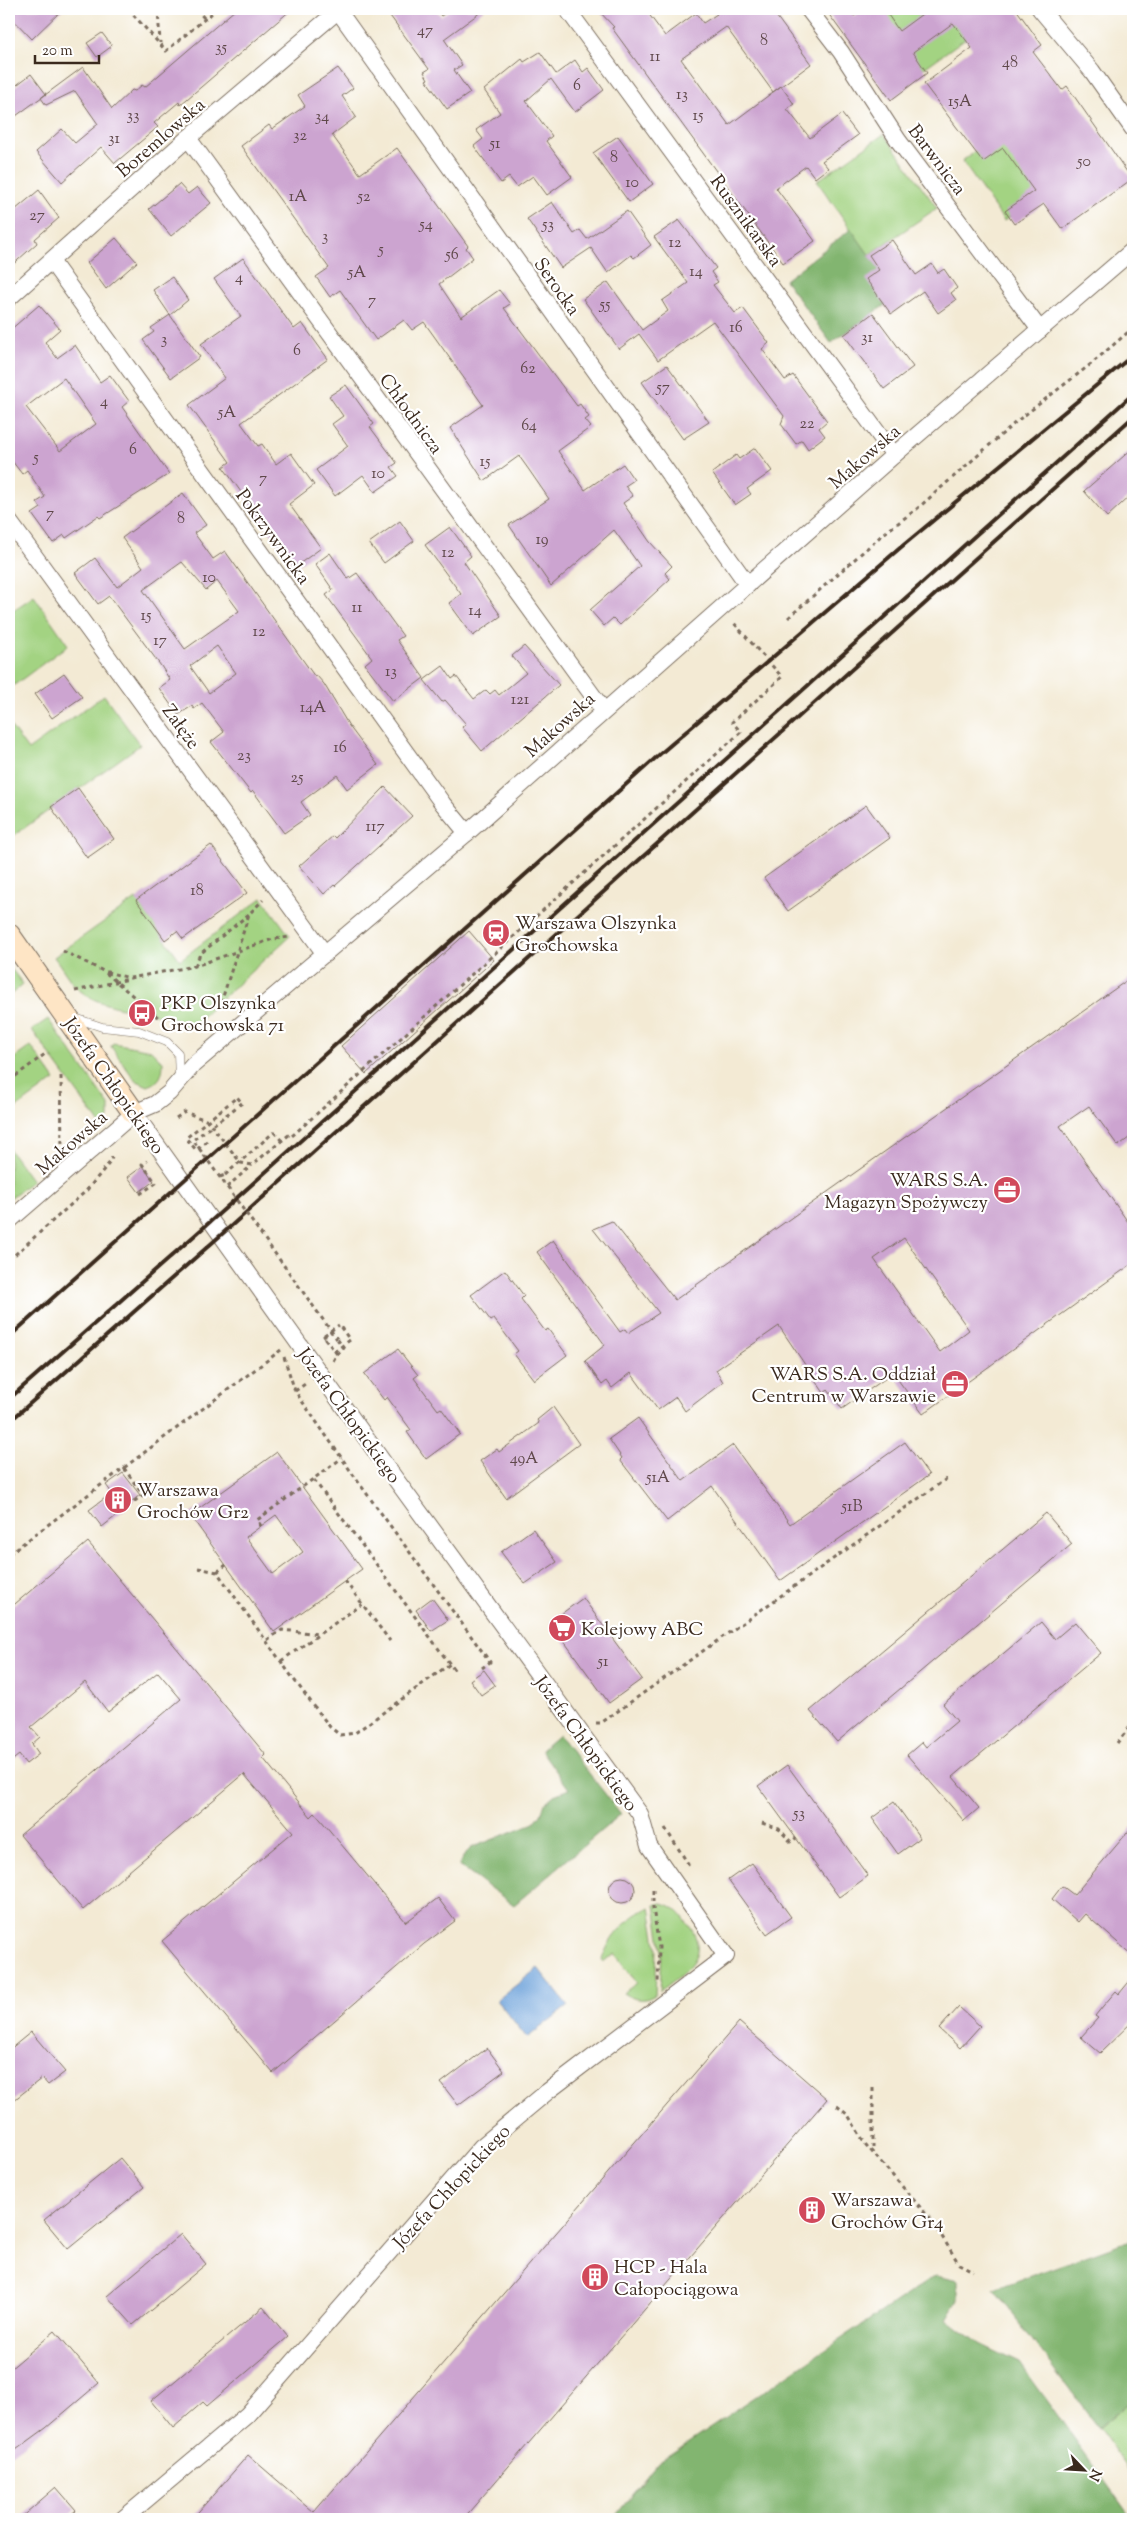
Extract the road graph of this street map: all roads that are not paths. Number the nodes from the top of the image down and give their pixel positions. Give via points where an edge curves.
1 (338, 9) edge
2 (567, 9) edge
3 (808, 9) edge
4 (1040, 9) edge
5 (1133, 129) edge
6 (188, 138) junction
7 (1133, 250) edge
8 (51, 261) junction
9 (9, 298) edge
10 (1040, 330) junction
11 (894, 455) junction
12 (9, 521) edge
13 (748, 585) junction
14 (604, 711) junction
15 (467, 833) junction
16 (9, 935) edge
17 (324, 954) junction
18 (66, 998) junction
19 (179, 1085) junction
20 (134, 1113) junction
21 (9, 1221) edge
22 (123, 2519) edge

1 - 6 street, Boremlowska
1 - 13 street, Serocka
2 - 11 street, Rusznikarska
3 - 10 street, Barwnicza via 841,52 898,140
4 - 5 street via 1092,71
6 - 8 street, Boremlowska
6 - 14 street, Chłodnicza
7 - 10 street, Makowska
8 - 9 street, Boremlowska
8 - 15 street, Pokrzywnicka
10 - 11 street, Makowska
11 - 13 street, Makowska
12 - 17 street, Załęże
13 - 14 street, Makowska
14 - 15 street, Makowska
15 - 17 street, Makowska
16 - 18 street, Józefa Chłopickiego
17 - 19 street, Makowska via 193,1065
18 - 19 lane via 74,1017 85,1022 138,1031 167,1042 178,1053
18 - 20 street, Józefa Chłopickiego
19 - 20 street, Makowska via 155,1104
20 - 21 street, Makowska
20 - 22 street, Józefa Chłopickiego via 640,1814 649,1846 726,1956 547,2092 481,2147 247,2415

